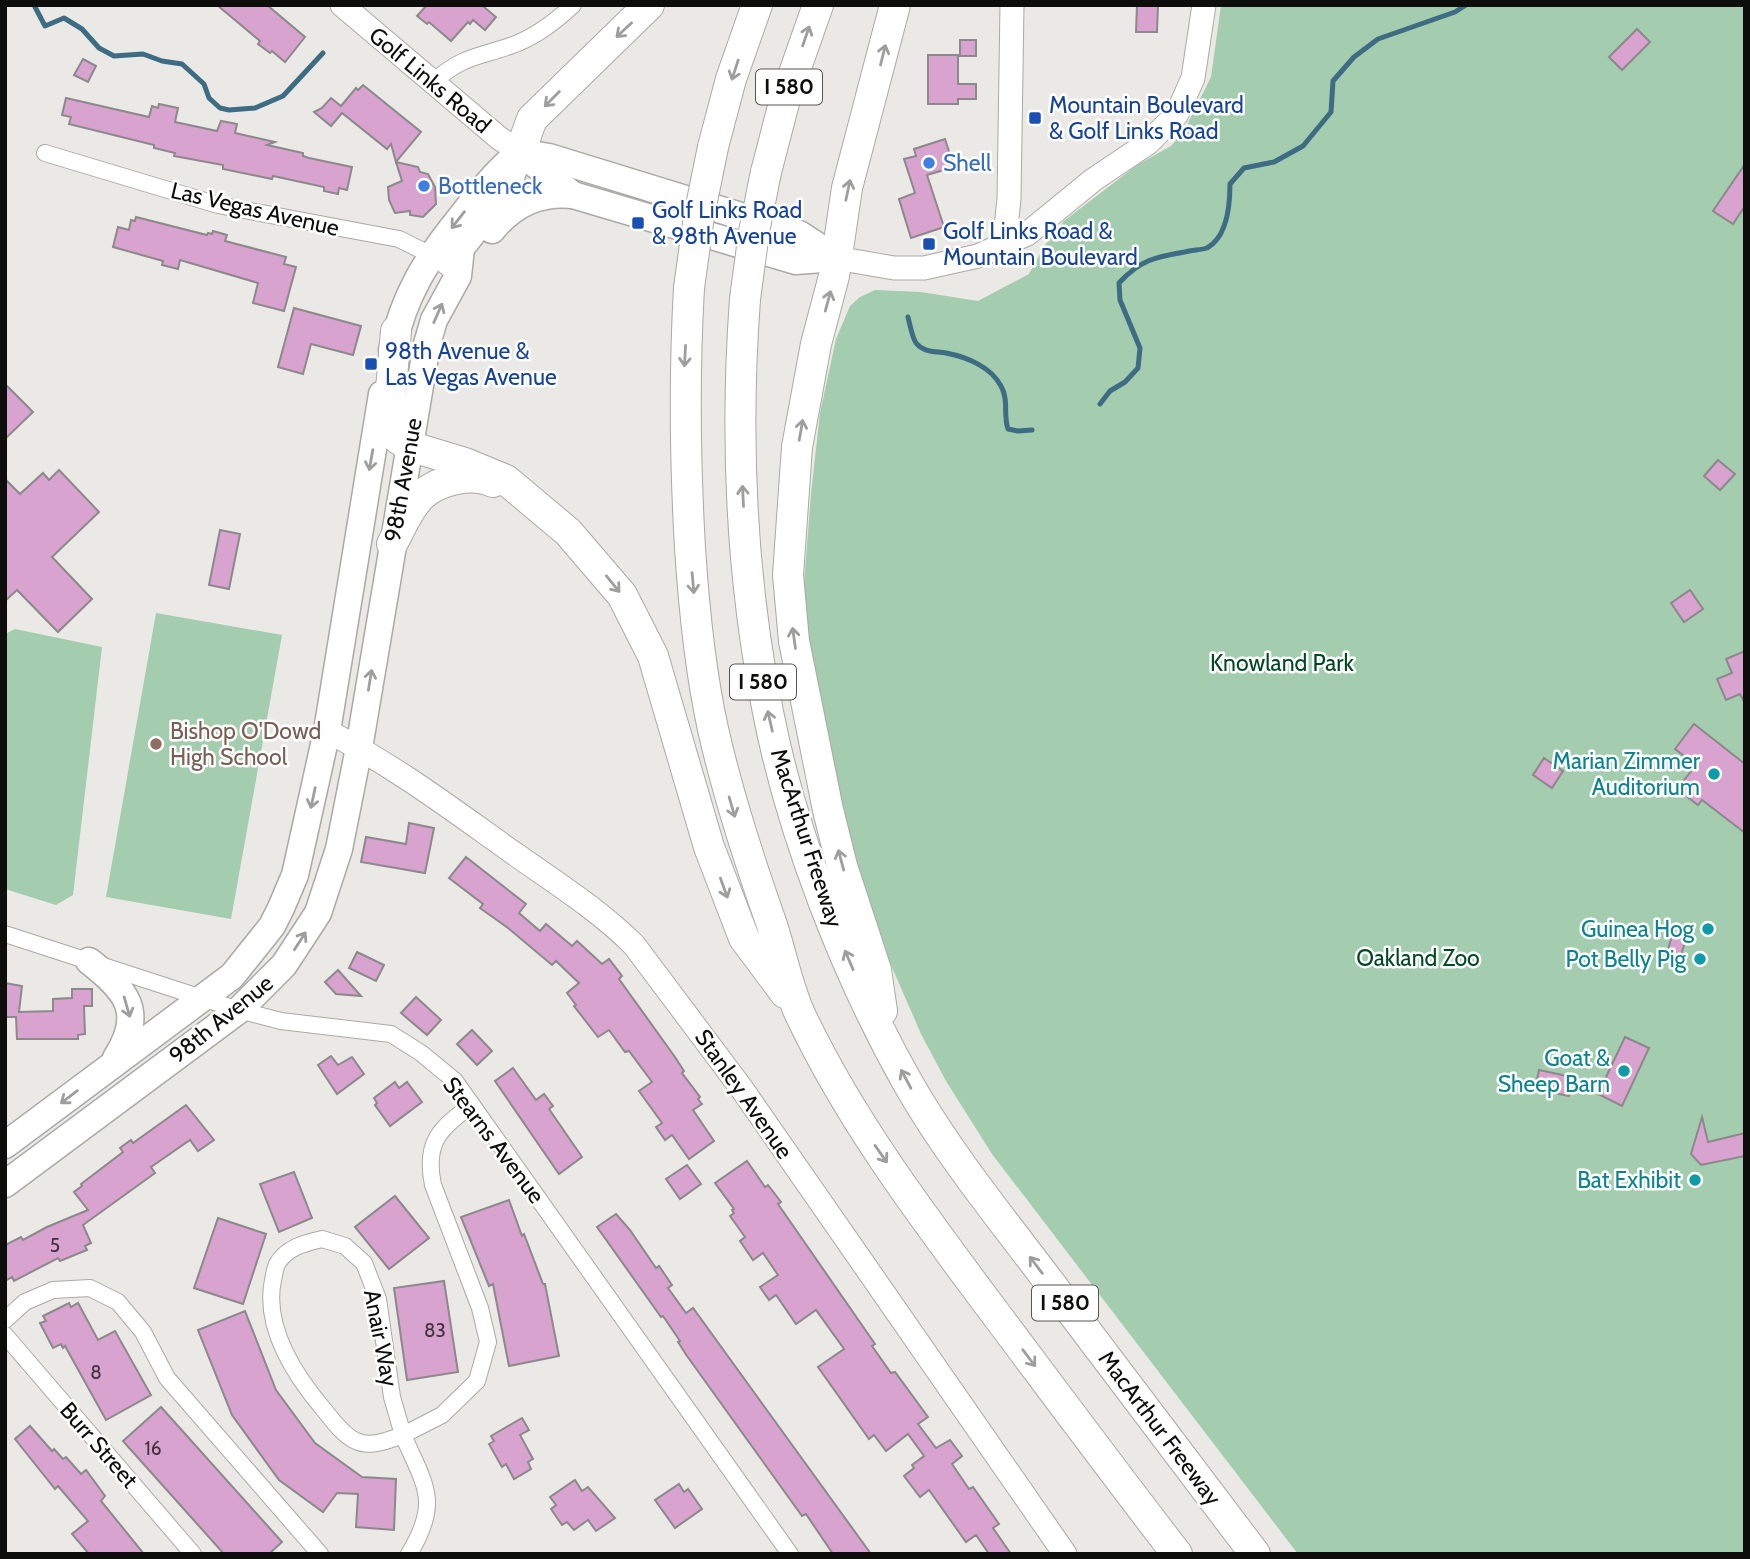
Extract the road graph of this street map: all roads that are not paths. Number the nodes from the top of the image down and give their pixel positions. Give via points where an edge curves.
1 (342, 5) edge
2 (573, 5) edge
3 (649, 5) edge
4 (757, 5) edge
5 (818, 5) edge
6 (895, 5) edge
7 (1012, 5) edge
8 (1204, 5) edge
9 (433, 82) junction
10 (520, 152) junction
11 (45, 153) dead end
12 (573, 195) junction
13 (1004, 246) junction
14 (431, 255) junction
15 (836, 258) junction
16 (458, 276) junction
17 (396, 331) junction
18 (409, 446) junction
19 (523, 496) junction
20 (392, 544) junction
21 (327, 731) junction
22 (359, 748) junction
23 (5, 934) edge
24 (89, 961) junction
25 (203, 998) junction
26 (239, 1010) junction
27 (798, 1010) junction
28 (887, 1045) junction
29 (112, 1064) junction
30 (472, 1105) junction
31 (5, 1145) edge
32 (5, 1184) edge
33 (5, 1320) edge
34 (5, 1335) edge
35 (403, 1435) junction
36 (1124, 1485) junction
37 (192, 1554) edge
38 (320, 1554) edge
39 (409, 1554) edge
40 (790, 1554) edge
41 (1065, 1554) edge
42 (1166, 1554) edge
43 (1177, 1554) edge
44 (1255, 1554) edge

1 - 9 street, Golf Links Road
2 - 9 street via 535,35 460,62
3 -> 10 highway via 532,119
4 -> 27 highway, I 580, bridge via 713,147 699,216 689,288 684,439 692,579 712,726 728,794
28 -> 5 highway, MacArthur Freeway / I 580, bridge via 846,956 783,777 757,651 744,502 740,370 754,232 785,99
15 -> 6 highway via 848,188
7 - 13 street
8 - 13 street, Golf Links Road via 1193,78 1177,114 1149,143 1093,180 1027,234
9 - 10 street, Golf Links Road
10 - 12 main road, Golf Links Road
10 -> 14 main road, 98th Avenue via 494,174
10 - 15 main road, Golf Links Road via 799,234
10 - 16 main road, 98th Avenue via 502,197 461,248
11 - 14 street, Las Vegas Avenue via 218,205 400,239
12 - 15 main road, Golf Links Road via 796,261
12 - 16 main road via 539,196 517,207 497,223
13 - 15 street, Golf Links Road via 924,268
14 - 16 street, Las Vegas Avenue
14 - 17 main road, 98th Avenue
28 -> 15 highway via 876,970 828,810 794,641 788,575 797,447
18 -> 16 main road, 98th Avenue via 427,344
17 - 18 highway via 390,427
17 -> 21 main road, 98th Avenue via 381,397
18 - 19 highway via 506,480
18 - 20 main road, 98th Avenue
19 - 20 highway via 486,480 455,479 440,484 413,505
19 -> 27 highway via 568,533 621,595 653,656 709,847 744,938
22 -> 20 main road, 98th Avenue
21 - 22 street, Stanley Avenue
21 -> 25 main road, 98th Avenue via 296,875 281,908 232,976
26 -> 22 main road, 98th Avenue via 284,965 318,913 339,849
22 - 41 street, Stanley Avenue via 586,904 634,945 742,1089
23 - 24 street, Stearns Avenue
24 - 25 street, Stearns Avenue
24 -> 29 main road via 117,983 130,1012 130,1036
25 - 26 street, Stearns Avenue
25 - 29 main road, 98th Avenue
26 - 30 street, Stearns Avenue via 281,1021 391,1034 455,1081
26 - 32 main road, 98th Avenue
27 -> 36 highway, I 580 via 860,1124
44 -> 28 highway, MacArthur Freeway / I 580 via 973,1182
29 -> 31 main road, 98th Avenue
30 - 35 street, Anair Way via 438,1133 429,1167 488,1342 477,1381 442,1415
30 - 40 street, Stearns Avenue
33 - 38 street via 26,1302 53,1290 90,1287 118,1302 143,1332 167,1378
34 - 37 street, Burr Street
35 - 35 street, Anair Way via 378,1443 356,1441 334,1423 290,1364 275,1328 270,1293 276,1265 298,1244 322,1239 345,1246 364,1263 378,1299 392,1397
35 - 39 street, Anair Way via 429,1494 423,1531
36 - 42 highway
36 - 43 highway, I 580

